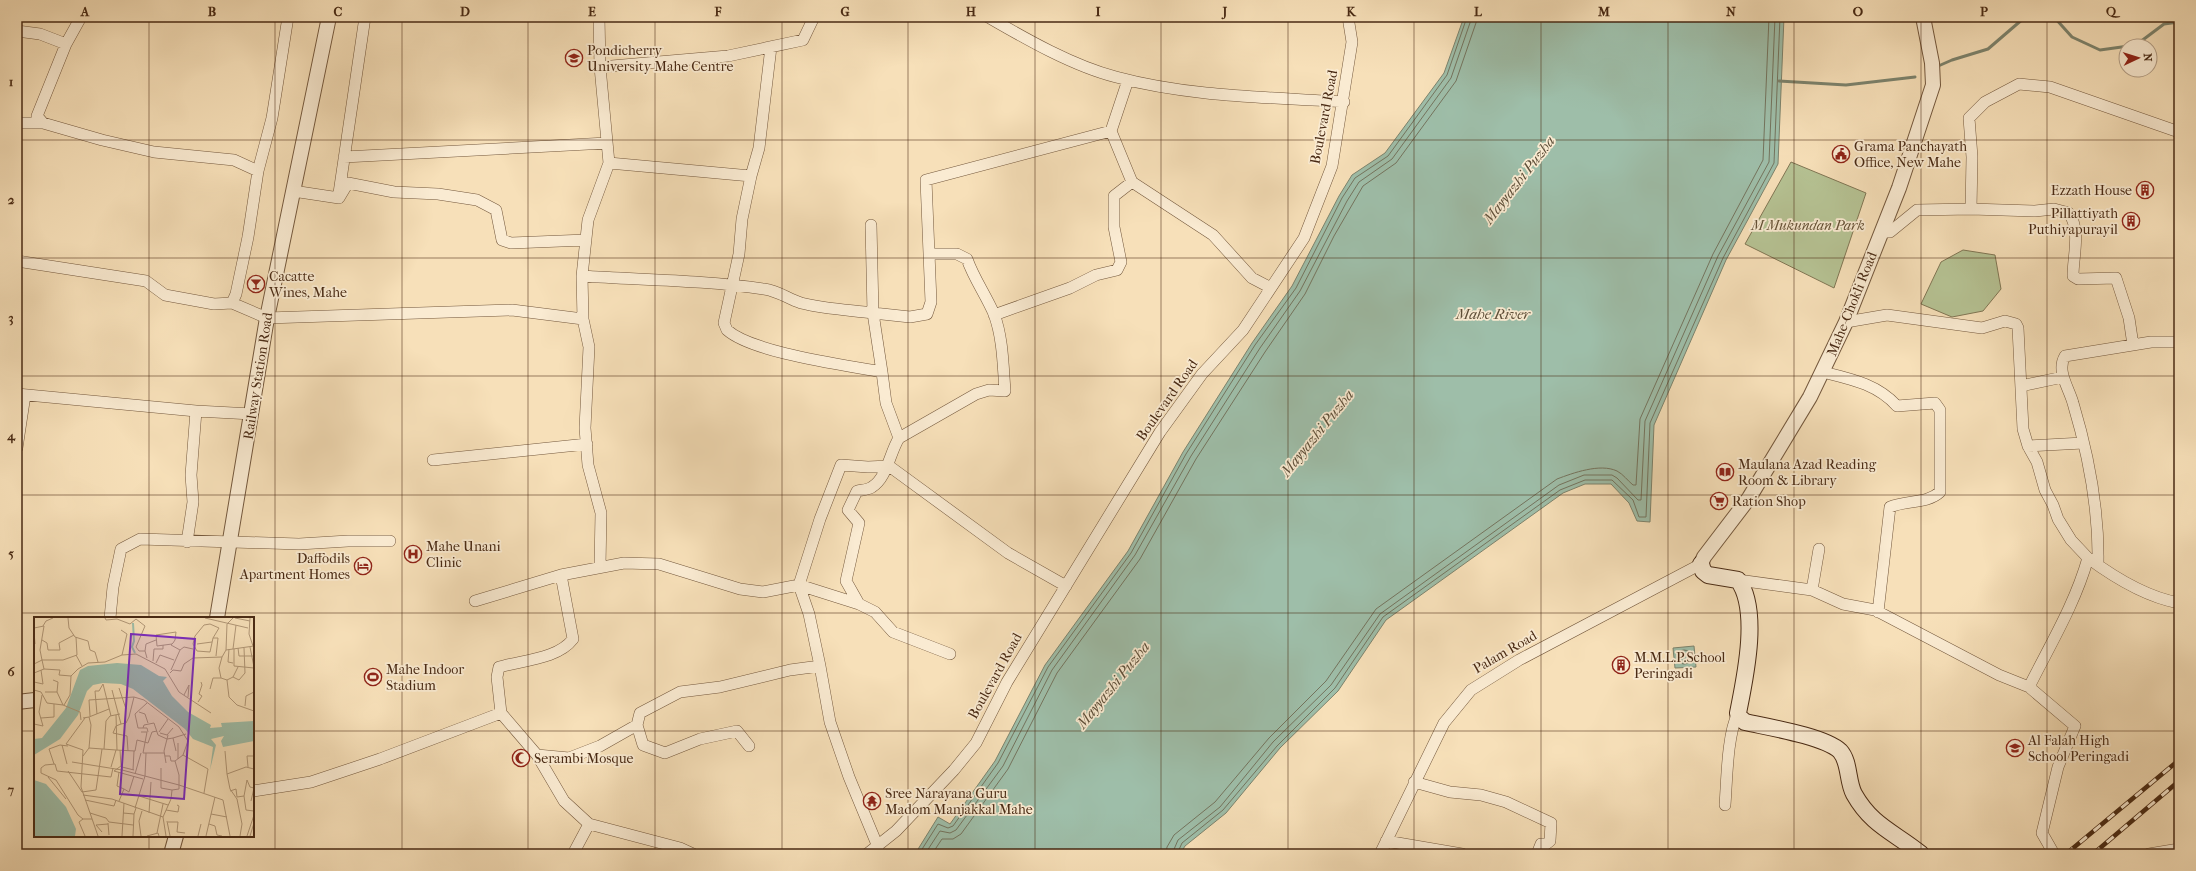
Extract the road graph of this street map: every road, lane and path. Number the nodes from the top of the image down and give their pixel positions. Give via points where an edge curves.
1 (81, 17) edge
2 (288, 17) edge
3 (329, 17) edge
4 (365, 17) edge
5 (599, 17) edge
6 (814, 17) edge
7 (988, 17) edge
8 (1348, 17) edge
9 (1923, 17) edge
10 (17, 31) edge
11 (66, 44) junction
12 (771, 47) junction
13 (600, 67) junction
14 (1128, 80) junction
15 (1344, 102) junction
16 (17, 123) edge
17 (43, 123) junction
18 (1111, 131) junction
19 (2179, 132) edge
20 (607, 143) junction
21 (344, 157) junction
22 (609, 163) junction
23 (258, 171) junction
24 (752, 176) junction
25 (1132, 182) junction
26 (293, 191) junction
27 (338, 198) junction
28 (1971, 209) junction
29 (871, 225) dead end
30 (1881, 232) junction
31 (586, 240) junction
32 (930, 254) junction
33 (17, 261) edge
34 (582, 276) junction
35 (732, 285) junction
36 (1271, 288) junction
37 (232, 303) junction
38 (874, 314) junction
39 (994, 315) junction
40 (267, 318) junction
41 (583, 319) junction
42 (1846, 322) junction
43 (2179, 342) edge
44 (2133, 345) junction
45 (882, 372) junction
46 (1823, 372) junction
47 (2063, 377) junction
48 (2020, 386) junction
49 (21, 395) edge
50 (196, 411) junction
51 (252, 414) junction
52 (899, 438) junction
53 (2083, 443) junction
54 (587, 444) junction
55 (2028, 446) junction
56 (17, 448) edge
57 (433, 460) dead end
58 (889, 466) junction
59 (231, 541) junction
60 (390, 541) dead end
61 (187, 542) junction
62 (1819, 549) dead end
63 (2088, 558) junction
64 (1701, 564) junction
65 (2098, 564) junction
66 (600, 566) junction
67 (561, 575) junction
68 (1738, 580) junction
69 (799, 585) junction
70 (1066, 586) junction
71 (1812, 590) junction
72 (475, 601) dead end
73 (2179, 603) edge
74 (859, 604) junction
75 (1878, 612) junction
76 (110, 617) edge
77 (217, 617) edge
78 (950, 654) dead end
79 (820, 666) junction
80 (2029, 688) junction
81 (34, 700) edge
82 (17, 702) edge
83 (501, 713) junction
84 (1738, 713) junction
85 (637, 725) junction
86 (749, 746) dead end
87 (537, 755) junction
88 (1414, 782) junction
89 (254, 791) edge
90 (1725, 805) dead end
91 (589, 824) junction
92 (176, 837) edge
93 (1386, 841) junction
94 (878, 847) junction
95 (2179, 849) edge
96 (171, 854) edge
97 (573, 854) edge
98 (693, 854) edge
99 (867, 854) edge
100 (1380, 854) edge
101 (1462, 854) edge
102 (1537, 854) edge
103 (1921, 854) edge
104 (2054, 854) edge
105 (2149, 854) edge

1 - 11 street
2 - 23 street via 272,118
3 - 26 street, Railway Station Road
4 - 21 street
5 - 13 street
6 - 12 street via 803,40
7 - 14 street via 1058,55
8 - 15 street, Boulevard Road via 1352,42
9 - 30 street, Mahe-Chokli Road via 1932,63 1933,85 1917,139
10 - 11 street via 40,34
11 - 17 street via 37,116
12 - 13 street via 728,56
12 - 24 street via 759,148
13 - 20 street
14 - 15 street via 1186,92
14 - 18 street
15 - 36 street, Boulevard Road via 1332,166 1304,238
16 - 17 street
17 - 23 street via 154,152 234,160
18 - 25 street
18 - 32 street via 926,180
19 - 28 street via 2050,87 2019,84 1985,102 1969,118 1972,157
20 - 21 street
20 - 22 street
21 - 27 street
22 - 24 street
22 - 31 street via 588,220
23 - 37 street via 248,237
24 - 35 street via 742,219 739,254
25 - 36 street via 1213,235 1252,278
25 - 39 street via 1114,196 1114,227 1121,262 1117,270 1096,275 1070,288
26 - 27 street
26 - 40 street, Railway Station Road
27 - 31 street via 348,183 394,192 454,196 477,200 496,210 502,240 511,243
28 - 30 street via 1917,210 1890,232
28 - 44 street via 2054,209 2069,213 2074,226 2076,247 2074,276 2078,279 2116,278 2129,318
29 - 38 street
30 - 42 street, Mahe-Chokli Road
31 - 34 street
32 - 38 street via 932,302 927,314 910,317
32 - 39 street via 957,254 967,259
33 - 37 street via 146,281 165,295 214,304
34 - 35 street
34 - 41 street
35 - 38 street via 777,292 798,302 820,307
35 - 45 street via 724,323 731,334 746,341 814,359
36 - 70 street, Boulevard Road via 1243,330 1202,374 1160,432
37 - 40 street
38 - 45 street
39 - 52 street via 999,333 1005,391 989,390 976,394
40 - 41 street via 512,310
40 - 51 street, Railway Station Road
41 - 54 street via 589,347 585,428
42 - 46 street, Mahe-Chokli Road
42 - 48 street via 1887,315 1982,328 2005,321 2016,324
43 - 44 street
44 - 47 street via 2065,356
45 - 52 street via 886,403
46 - 64 street, Mahe-Chokli Road via 1749,498
46 - 75 street via 1871,386 1890,398 1897,406 1935,403 1940,410 1940,492 1934,497 1890,507
47 - 48 street
47 - 53 street via 2073,402
48 - 55 street via 2023,429
49 - 50 street via 99,400
49 - 56 street
50 - 51 street
50 - 61 street via 191,475 193,502
51 - 59 street, Railway Station Road
52 - 58 street via 892,449
53 - 55 street
53 - 65 street via 2097,531
54 - 57 street
54 - 66 street via 588,465 601,513
55 - 63 street via 2037,462 2045,490 2058,519 2071,540
58 - 69 street via 841,465
58 - 70 street via 1008,553
58 - 74 street via 872,487 857,491 848,510 859,522 846,581
59 - 60 street via 299,544
59 - 61 street
59 - 77 street, Railway Station Road
61 - 76 street via 140,539 121,549
62 - 71 street
63 - 65 street
63 - 80 street via 2070,607
64 - 68 main road via 1703,572 1708,575
64 - 88 street, Palam Road via 1519,660 1471,690 1444,723
65 - 73 street via 2112,575 2159,599
66 - 67 street
66 - 69 street via 624,563 659,564 740,589 763,592
67 - 72 street
67 - 83 street via 573,639 567,648 556,653 499,667 497,677
68 - 71 street
68 - 84 main road via 1748,598 1749,633 1748,663
69 - 74 street
69 - 79 street via 809,614
70 - 94 street, Boulevard Road via 1007,682 976,743 954,770
71 - 75 street via 1843,604
74 - 78 street via 875,612 893,632
75 - 80 street
79 - 85 street via 790,670 720,687 680,692 640,713
79 - 94 street via 830,722
80 - 104 street via 2075,726 2058,767 2042,832
81 - 82 street
83 - 87 street
83 - 89 street via 311,782
84 - 90 street via 1734,720
84 - 103 main road via 1745,722 1818,739 1840,751 1845,758 1853,793 1871,818
85 - 86 street via 643,745 665,753 700,739 737,731
85 - 87 street via 600,746 569,758
87 - 91 street via 564,801
88 - 93 street, Palam Road
88 - 102 street via 1450,792 1500,800 1546,820 1551,823 1550,841 1541,844
91 - 97 street
91 - 98 street via 680,848
92 - 96 street
93 - 100 street, Palam Road
93 - 101 street
94 - 99 street, Boulevard Road
95 - 105 street

